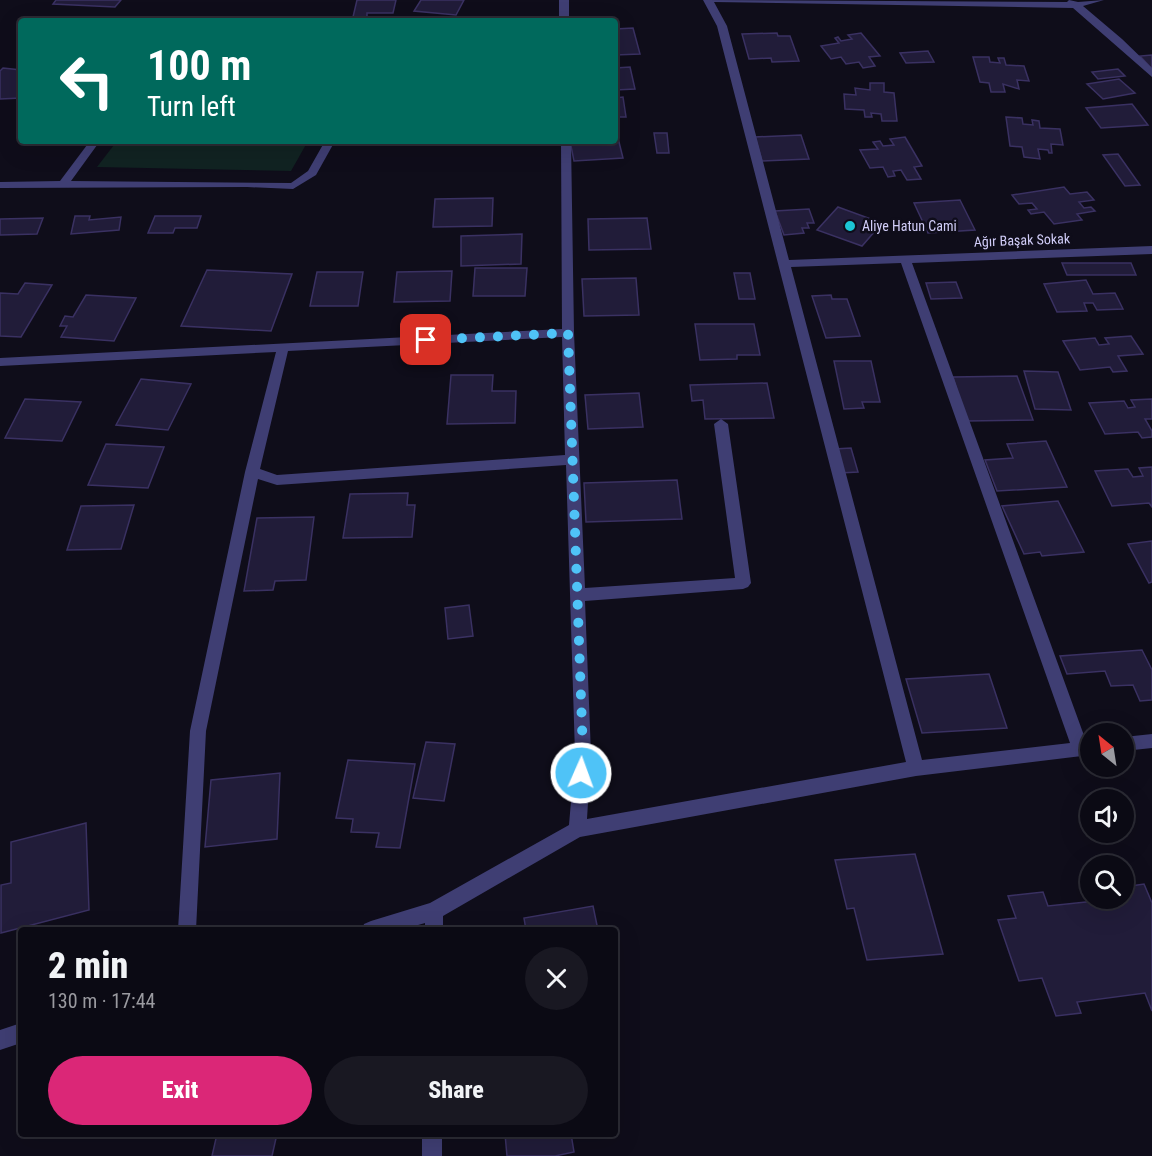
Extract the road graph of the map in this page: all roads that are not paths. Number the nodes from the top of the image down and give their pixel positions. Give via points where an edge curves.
1 (564, 0) edge
2 (708, 0) edge
3 (716, 0) edge
4 (1099, 0) edge
5 (1074, 2) edge
6 (564, 18) edge
7 (1152, 74) edge
8 (93, 144) edge
9 (328, 144) edge
10 (566, 144) edge
11 (0, 185) edge
12 (63, 185) junction
13 (1152, 250) edge
14 (904, 259) junction
15 (785, 264) junction
16 (568, 333) junction
17 (283, 348) junction
18 (0, 362) edge
19 (721, 424) dead end
20 (573, 459) junction
21 (252, 472) junction
22 (578, 595) junction
23 (1080, 732) edge
24 (1152, 741) edge
25 (1134, 743) edge
26 (1080, 749) edge
27 (916, 768) junction
28 (577, 829) junction
29 (434, 921) edge
30 (187, 927) edge
31 (391, 927) edge
32 (18, 1034) edge
33 (0, 1040) edge
34 (432, 1137) edge
35 (432, 1156) edge

1 - 6 street
2 - 15 street via 722,26
3 - 5 street
4 - 5 street
5 - 7 street
8 - 12 street
9 - 12 street via 312,172 293,186
10 - 16 street
11 - 12 street
13 - 14 street, Ağır Başak Sokak
14 - 15 street, Ağır Başak Sokak
14 - 23 street
15 - 27 street
16 - 17 street
16 - 20 street
17 - 18 street
17 - 21 street
19 - 22 street via 743,584
20 - 21 street via 277,480
20 - 22 street
21 - 30 street via 198,730
22 - 28 street via 583,754
24 - 25 street
26 - 27 street
27 - 28 street
28 - 29 street
29 - 31 street
32 - 33 street
34 - 35 street

